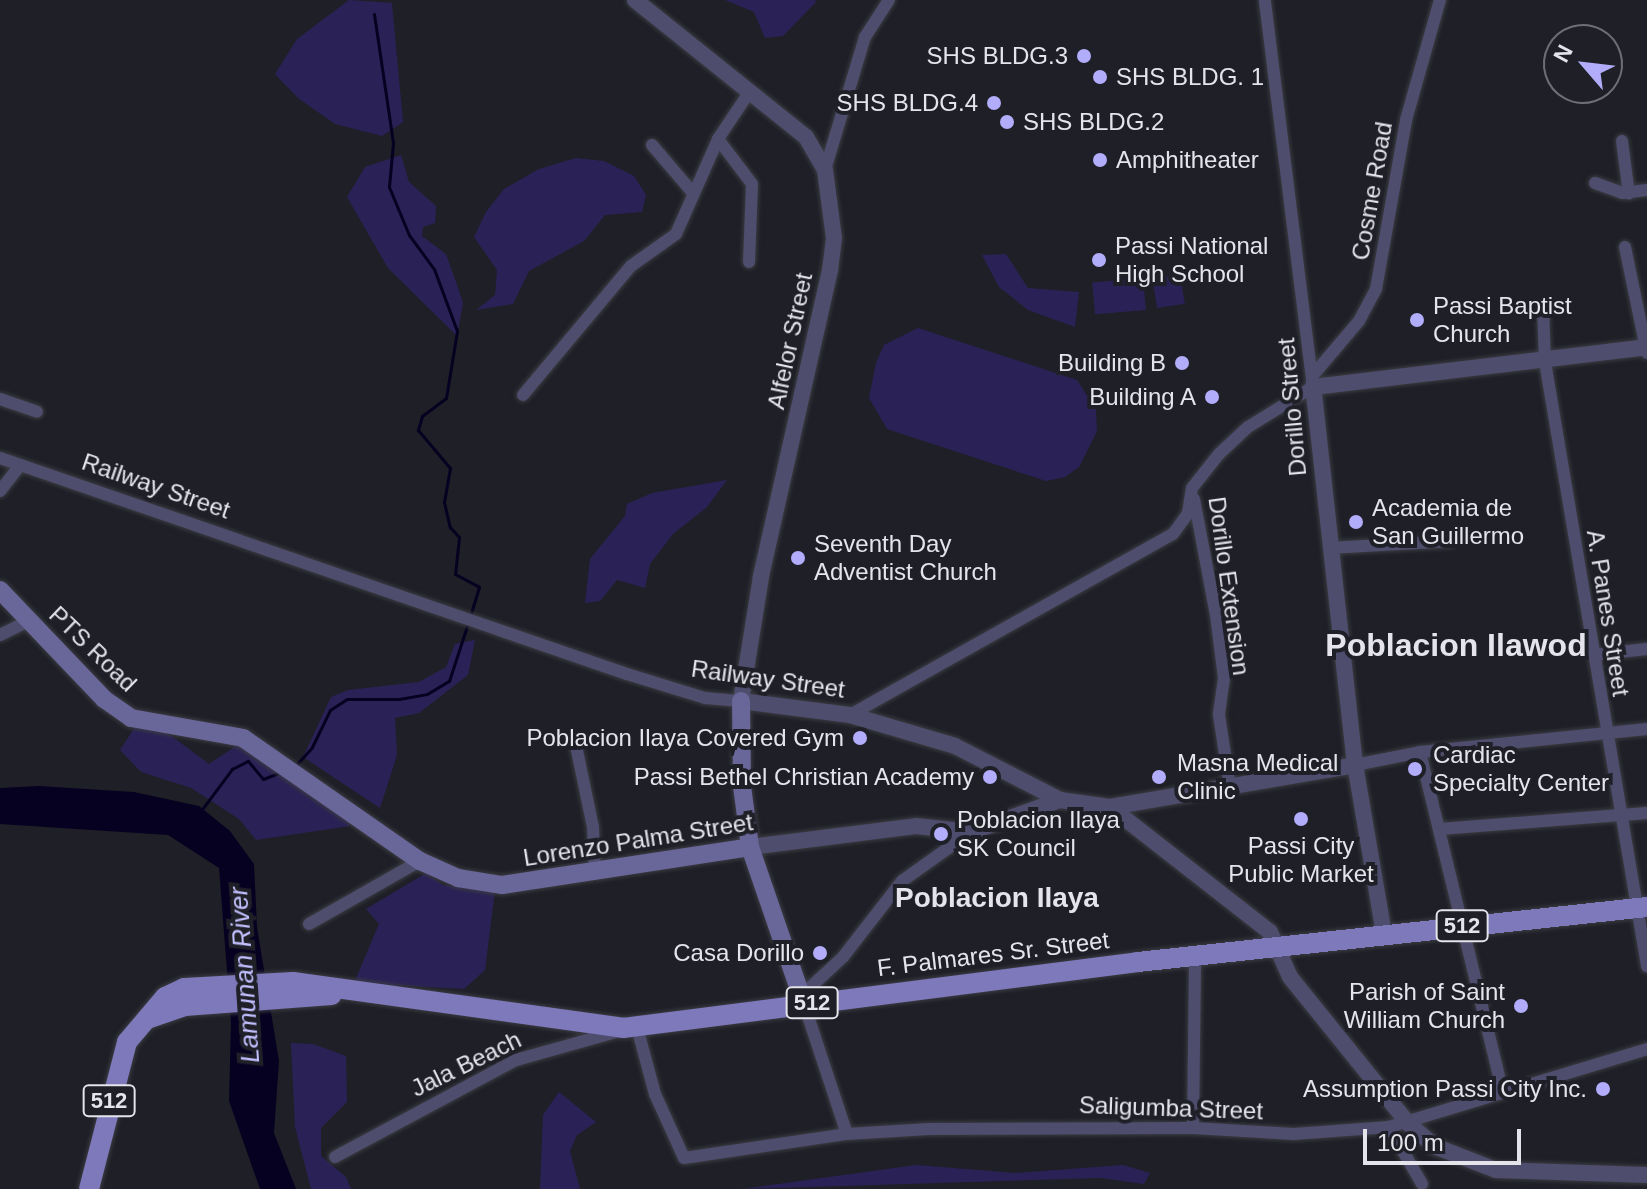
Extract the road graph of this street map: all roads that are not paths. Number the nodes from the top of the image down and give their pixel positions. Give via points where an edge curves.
1 (635, 0) edge
2 (889, 0) edge
3 (1265, 0) edge
4 (1440, 0) edge
5 (750, 91) junction
6 (718, 139) junction
7 (1622, 141) dead end
8 (652, 145) dead end
9 (825, 170) junction
10 (1595, 183) dead end
11 (1647, 190) edge
12 (693, 193) junction
13 (1629, 194) junction
14 (1625, 247) dead end
15 (749, 262) dead end
16 (1543, 306) dead end
17 (1646, 347) edge
18 (1647, 353) edge
19 (1545, 362) junction
20 (1314, 380) junction
21 (523, 395) dead end
22 (0, 399) edge
23 (37, 412) dead end
24 (0, 458) edge
25 (20, 465) junction
26 (1192, 488) junction
27 (0, 491) edge
28 (1451, 541) dead end
29 (1330, 548) junction
30 (0, 590) edge
31 (29, 621) junction
32 (0, 635) edge
33 (1647, 649) edge
34 (1593, 655) junction
35 (741, 701) junction
36 (850, 715) junction
37 (1647, 729) edge
38 (1607, 734) junction
39 (575, 741) dead end
40 (1420, 752) junction
41 (1355, 765) junction
42 (1230, 787) junction
43 (335, 798) joint
44 (1060, 800) junction
45 (1110, 807) junction
46 (1647, 813) edge
47 (1620, 815) junction
48 (1439, 829) junction
49 (971, 832) junction
50 (750, 847) junction
51 (420, 861) junction
52 (595, 872) junction
53 (1642, 907) edge
54 (309, 924) dead end
55 (1462, 926) junction
56 (1384, 934) junction
57 (1277, 946) junction
58 (1195, 956) junction
59 (1647, 966) edge
60 (277, 991) junction
61 (803, 1000) junction
62 (145, 1020) junction
63 (630, 1028) junction
64 (1647, 1049) edge
65 (1503, 1093) junction
66 (1408, 1123) junction
67 (1389, 1127) junction
68 (1193, 1128) junction
69 (847, 1134) junction
70 (335, 1157) dead end
71 (1647, 1175) edge
72 (1422, 1184) dead end
73 (89, 1189) edge

1 - 5 street
2 - 9 street, Alfelor Street via 865,37
3 - 20 street, Dorillo Street
4 - 20 street, Cosme Road via 1406,120 1376,289
5 - 6 street
5 - 9 street via 806,137
6 - 12 street
6 - 15 street via 752,184
7 - 13 street
8 - 12 street
9 - 35 street, Alfelor Street via 834,238 830,270 761,577
10 - 13 street
11 - 13 street
12 - 21 street via 676,234 631,266
14 - 17 street
16 - 19 street, A. Panes Street
17 - 18 street
17 - 19 street
19 - 20 street
19 - 34 street, A. Panes Street
20 - 26 street, Cosme Road via 1248,427
20 - 29 street, Dorillo Street
22 - 23 street
24 - 25 street, Railway Street
25 - 27 street
25 - 35 street, Railway Street via 627,674 705,698
26 - 36 street via 1188,513 1173,534 1153,548
26 - 42 street, Dorillo Extension via 1216,615 1224,678 1219,715
28 - 29 street
29 - 41 street, Dorillo Street
30 - 31 main road, PTS Road
31 - 32 street
31 - 43 main road, PTS Road via 104,699 131,718 243,738
33 - 34 street
34 - 38 street, A. Panes Street
35 - 36 street, Railway Street
35 - 50 main road via 742,786
36 - 44 street, Railway Street via 955,746
37 - 38 street
38 - 40 street
38 - 47 street, A. Panes Street
39 - 52 street via 593,827
40 - 41 street
40 - 48 street
41 - 42 street
41 - 56 street, Dorillo Street
42 - 45 street
43 - 51 main road, Lorenzo Palma Street
44 - 45 street, Railway Street
44 - 49 street
45 - 57 street, Railway Street via 1263,925
46 - 47 street
47 - 48 street
47 - 53 street, A. Panes Street
48 - 55 street
49 - 50 street, Lorenzo Palma Street via 916,826
49 - 61 street via 902,881
50 - 52 main road, Lorenzo Palma Street
50 - 61 main road
51 - 52 main road, Lorenzo Palma Street via 458,878 502,885
51 - 54 street
53 - 55 main road, F. Palmares Sr. Street / 512
53 - 59 street, A. Panes Street
55 - 56 main road, F. Palmares Sr. Street / 512
55 - 65 street
56 - 57 main road, F. Palmares Sr. Street / 512
57 - 58 main road, F. Palmares Sr. Street / 512
57 - 66 street, Railway Street via 1290,977
58 - 61 main road, F. Palmares Sr. Street / 512
58 - 68 street
60 - 62 main road, 512
60 - 62 main road, 512 via 184,988 165,997
60 - 63 main road, F. Palmares Sr. Street / 512 via 348,993
61 - 63 main road, F. Palmares Sr. Street / 512
61 - 69 street
62 - 73 main road, 512 via 118,1063
63 - 69 street, Saligumba Street via 684,1158
63 - 70 street, Jala Beach via 516,1060
64 - 65 street, Saligumba Street via 1557,1072
65 - 66 street, Saligumba Street
66 - 67 street, Saligumba Street
66 - 71 street, Railway Street via 1443,1151 1496,1170
67 - 68 street, Saligumba Street via 1294,1134
67 - 72 street
68 - 69 street, Saligumba Street via 1007,1126

